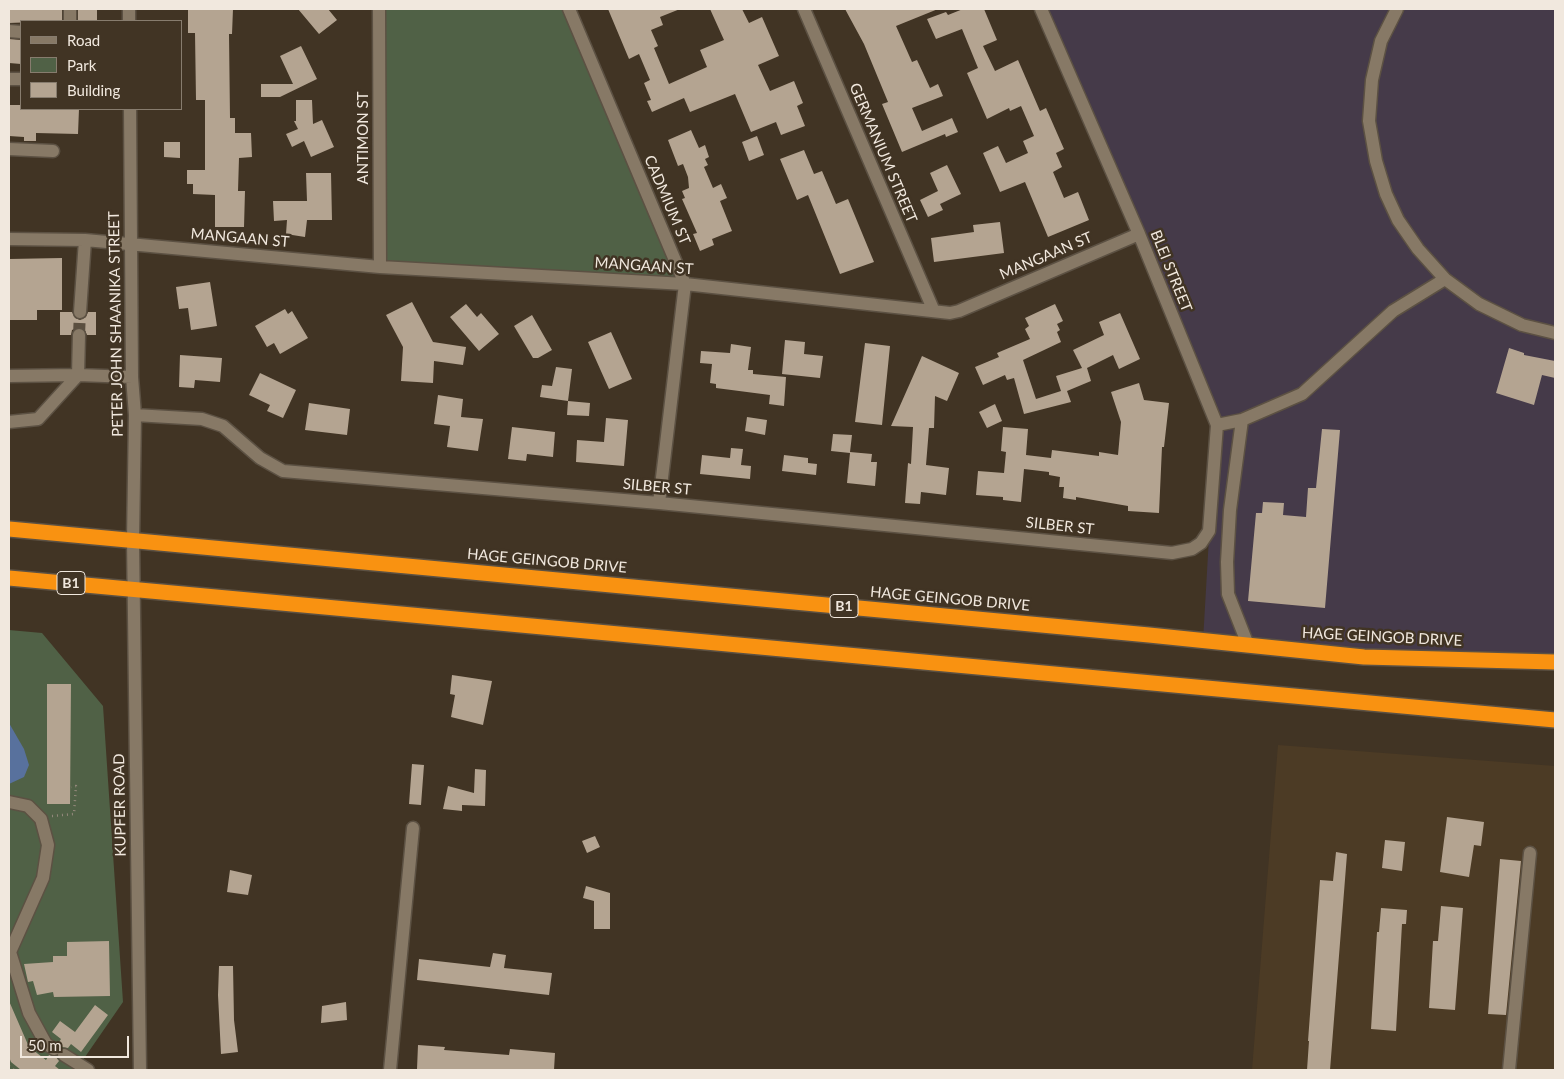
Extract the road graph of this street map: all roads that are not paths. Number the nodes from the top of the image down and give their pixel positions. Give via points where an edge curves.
1 (379, 9) edge
2 (569, 9) edge
3 (804, 9) edge
4 (1041, 9) edge
5 (1393, 10) edge
6 (130, 110) edge
7 (9, 149) edge
8 (53, 151) dead end
9 (1139, 234) junction
10 (9, 239) edge
11 (85, 240) junction
12 (131, 244) junction
13 (380, 267) junction
14 (1445, 279) junction
15 (684, 284) junction
16 (933, 309) junction
17 (80, 312) tunnel mouth
18 (1555, 333) edge
19 (80, 335) tunnel mouth
20 (78, 375) junction
21 (9, 376) edge
22 (132, 377) junction
23 (135, 415) junction
24 (1242, 420) junction
25 (9, 422) edge
26 (1218, 425) junction
27 (659, 503) junction
28 (9, 529) edge
29 (133, 540) junction
30 (1192, 549) joint
31 (9, 578) edge
32 (134, 589) junction
33 (1248, 645) junction
34 (1555, 662) edge
35 (1555, 720) edge
36 (9, 802) edge
37 (413, 828) dead end
38 (1530, 853) dead end
39 (88, 1070) edge
40 (140, 1070) edge
41 (390, 1070) edge
42 (1509, 1070) edge

1 - 13 street, ANTIMON ST
2 - 15 street, CADMIUM ST
3 - 16 street, GERMANIUM STREET
4 - 9 street, BLEI STREET
5 - 14 street via 1381,41 1372,80 1369,121 1376,161 1398,220
6 - 12 street, PETER JOHN SHAANIKA STREET
7 - 8 street
9 - 16 street, MANGAAN ST via 960,311 950,313
9 - 26 street, BLEI STREET
10 - 11 street, MANGAAN ST
11 - 12 street, MANGAAN ST
11 - 17 street
12 - 13 street, MANGAAN ST
12 - 22 street, PETER JOHN SHAANIKA STREET
13 - 15 street, MANGAAN ST
14 - 18 street via 1479,304 1522,324
14 - 24 street via 1393,311 1302,394
15 - 16 street, MANGAAN ST
15 - 27 street, CADMIUM ST
19 - 20 street
20 - 21 street
20 - 22 street
20 - 25 street via 38,419
22 - 23 street, PETER JOHN SHAANIKA STREET
23 - 27 street, SILBER ST via 202,419 223,426 260,458 283,471
23 - 29 street, PETER JOHN SHAANIKA STREET
24 - 26 street
24 - 33 street via 1227,562 1228,594
26 - 30 street, BLEI STREET via 1209,531
27 - 30 street, SILBER ST via 1172,553
28 - 29 highway, B1
29 - 32 street, KUPFER ROAD
29 - 33 highway, HAGE GEINGOB DRIVE / B1
31 - 32 highway, B1
32 - 35 highway, B1
32 - 40 street, KUPFER ROAD
33 - 34 highway, HAGE GEINGOB DRIVE / B1 via 1364,657
36 - 39 street via 28,806 41,819 48,845 43,878 10,952 29,1013 46,1044
37 - 41 street
38 - 42 street

